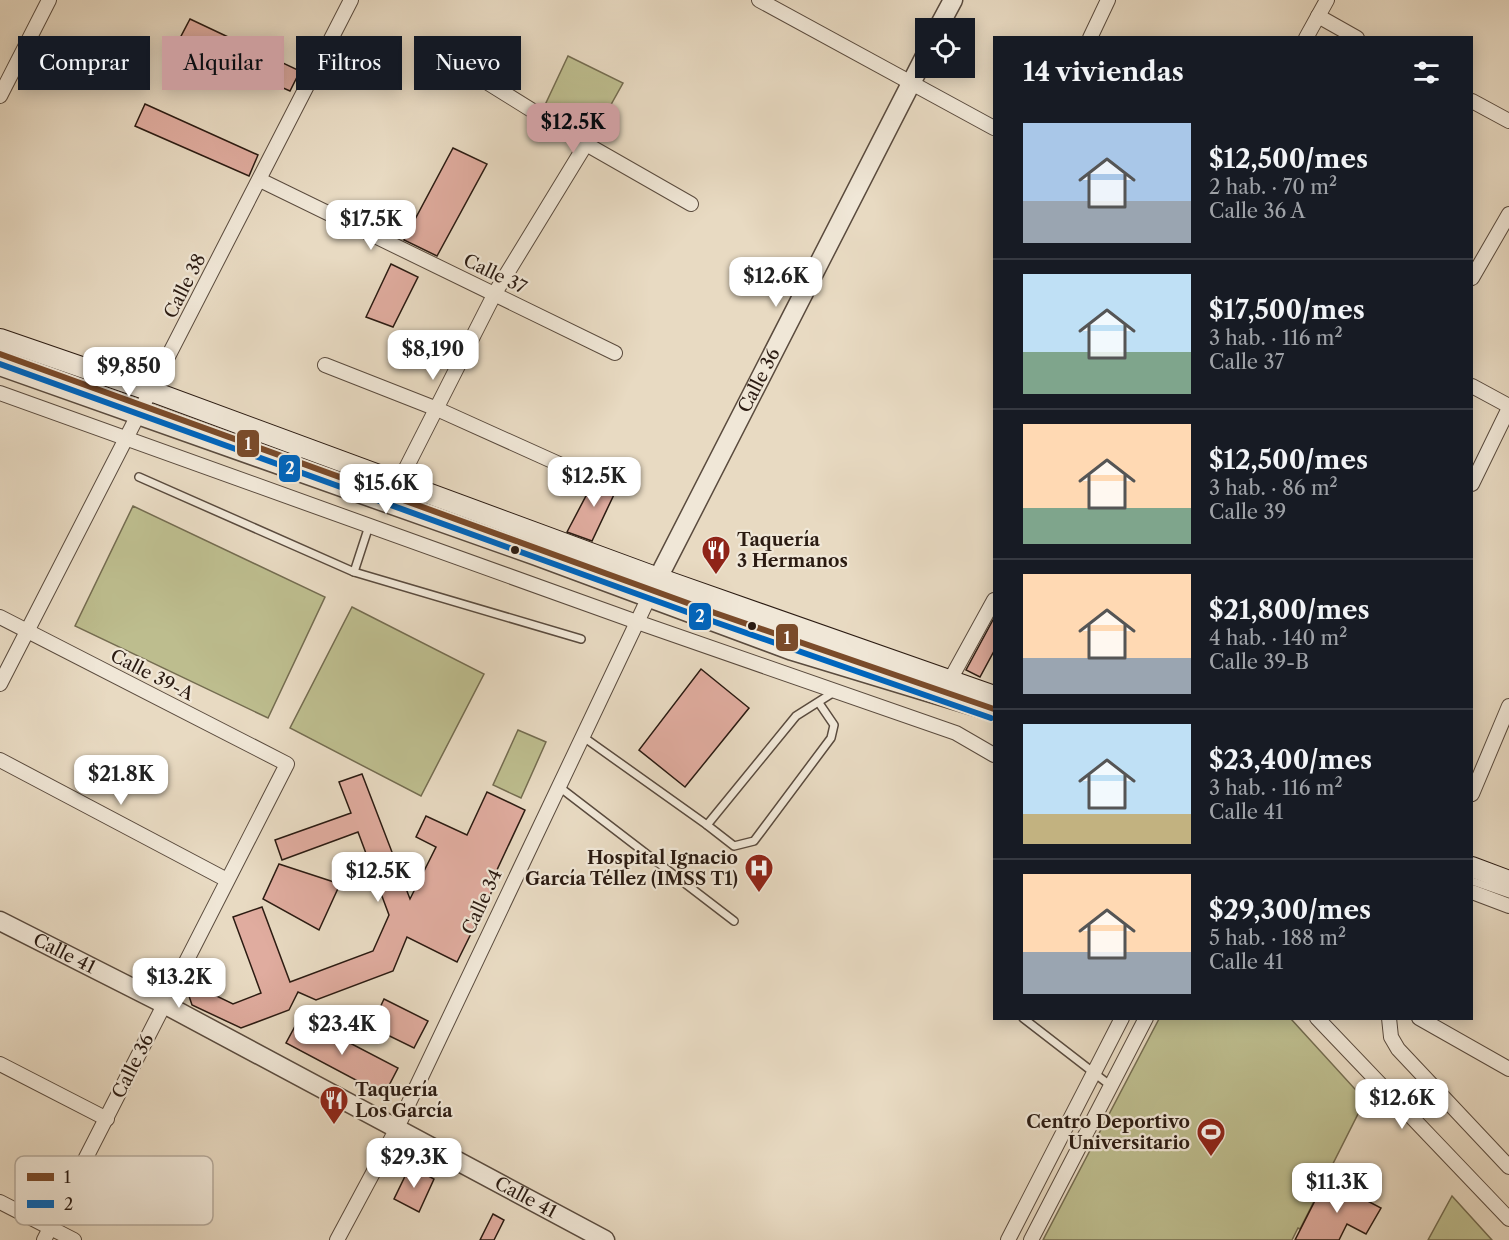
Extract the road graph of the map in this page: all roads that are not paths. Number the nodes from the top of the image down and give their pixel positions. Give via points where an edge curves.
1 (49, 0) edge
2 (351, 0) edge
3 (759, 0) edge
4 (953, 0) edge
5 (1108, 0) edge
6 (1327, 0) edge
7 (1318, 16) junction
8 (943, 18) edge
9 (1091, 36) edge
10 (1307, 36) edge
11 (1354, 36) edge
12 (915, 75) edge
13 (911, 82) junction
14 (499, 90) edge
15 (0, 96) edge
16 (1473, 102) edge
17 (1509, 121) edge
18 (993, 127) edge
19 (586, 144) junction
20 (260, 180) junction
21 (691, 204) dead end
22 (1509, 214) edge
23 (1473, 276) edge
24 (495, 294) junction
25 (0, 339) edge
26 (615, 353) dead end
27 (0, 354) edge
28 (325, 365) dead end
29 (0, 372) edge
30 (1473, 387) edge
31 (0, 393) edge
32 (147, 398) junction
33 (1509, 407) edge
34 (437, 409) junction
35 (135, 420) junction
36 (126, 438) junction
37 (559, 464) dead end
38 (139, 477) dead end
39 (399, 482) junction
40 (1473, 482) edge
41 (369, 526) junction
42 (354, 572) junction
43 (655, 584) junction
44 (993, 602) edge
45 (645, 604) junction
46 (0, 617) edge
47 (637, 622) junction
48 (28, 632) junction
49 (581, 639) dead end
50 (950, 680) junction
51 (0, 684) edge
52 (837, 690) junction
53 (993, 696) edge
54 (819, 704) junction
55 (1509, 706) edge
56 (993, 709) edge
57 (993, 718) edge
58 (582, 736) junction
59 (987, 746) edge
60 (0, 760) edge
61 (287, 764) joint
62 (558, 786) junction
63 (1473, 792) edge
64 (707, 825) junction
65 (1473, 867) edge
66 (227, 880) junction
67 (1509, 880) edge
68 (1473, 881) edge
69 (1473, 892) edge
70 (1509, 894) edge
71 (1509, 906) edge
72 (0, 921) edge
73 (734, 921) dead end
74 (164, 1004) junction
75 (1026, 1020) edge
76 (1121, 1020) edge
77 (1145, 1020) edge
78 (1319, 1020) edge
79 (1389, 1020) edge
80 (1423, 1020) edge
81 (0, 1064) edge
82 (1509, 1069) edge
83 (1094, 1073) junction
84 (1111, 1086) junction
85 (106, 1119) junction
86 (396, 1130) junction
87 (87, 1156) edge
88 (1509, 1167) edge
89 (0, 1202) edge
90 (15, 1212) edge
91 (1509, 1219) edge
92 (34, 1225) edge
93 (47, 1234) edge
94 (74, 1240) edge
95 (337, 1240) edge
96 (605, 1240) edge
97 (1008, 1240) edge
98 (1031, 1240) edge

1 - 15 street
2 - 20 street, Calle 38
3 - 13 street
4 - 8 street
5 - 9 street
6 - 7 street
7 - 10 street
7 - 11 street
12 - 13 street, Calle 36
13 - 18 street
13 - 43 street, Calle 36
14 - 19 street
16 - 17 street
19 - 21 street
19 - 24 street
20 - 24 street, Calle 37
20 - 32 street, Calle 38
22 - 23 street
24 - 26 street, Calle 37
24 - 34 street
25 - 32 main road
27 - 32 lane
28 - 34 street
29 - 35 lane
30 - 33 street
31 - 36 street
32 - 35 street, Calle 38
32 - 39 main road
32 - 43 lane
33 - 40 street
34 - 37 street
34 - 39 street
35 - 36 street, Calle 38
35 - 45 lane
36 - 41 street
36 - 48 street, Calle 38
38 - 42 lane
39 - 43 main road
41 - 42 lane
41 - 47 street
42 - 49 lane
43 - 45 street, Calle 34
43 - 50 main road
43 - 56 lane
44 - 50 street
45 - 47 street, Calle 34
45 - 57 lane via 790,656
46 - 48 street, Calle 39-A
47 - 52 street
47 - 58 street, Calle 34
48 - 51 street, Calle 38
48 - 61 street, Calle 39-A
50 - 53 main road
52 - 54 lane
52 - 59 street
54 - 64 lane via 796,716
54 - 64 lane via 834,724 831,738 754,841 734,846
55 - 63 street
58 - 62 street, Calle 34
58 - 64 lane
60 - 66 street
61 - 66 street, Calle 36
62 - 73 lane
62 - 86 street, Calle 34
65 - 67 main road
66 - 74 street, Calle 36
68 - 70 lane
69 - 71 street
72 - 74 street, Calle 41
74 - 85 street, Calle 36
74 - 86 street, Calle 41
75 - 83 lane
76 - 83 street
77 - 84 street
78 - 91 street
79 - 88 street via 1391,1037 1398,1049
80 - 82 street
81 - 85 street
83 - 84 lane
83 - 97 street
84 - 98 street
85 - 87 street, Calle 36
86 - 95 street, Calle 34
86 - 96 street, Calle 41
89 - 90 street
92 - 93 street
93 - 94 street

